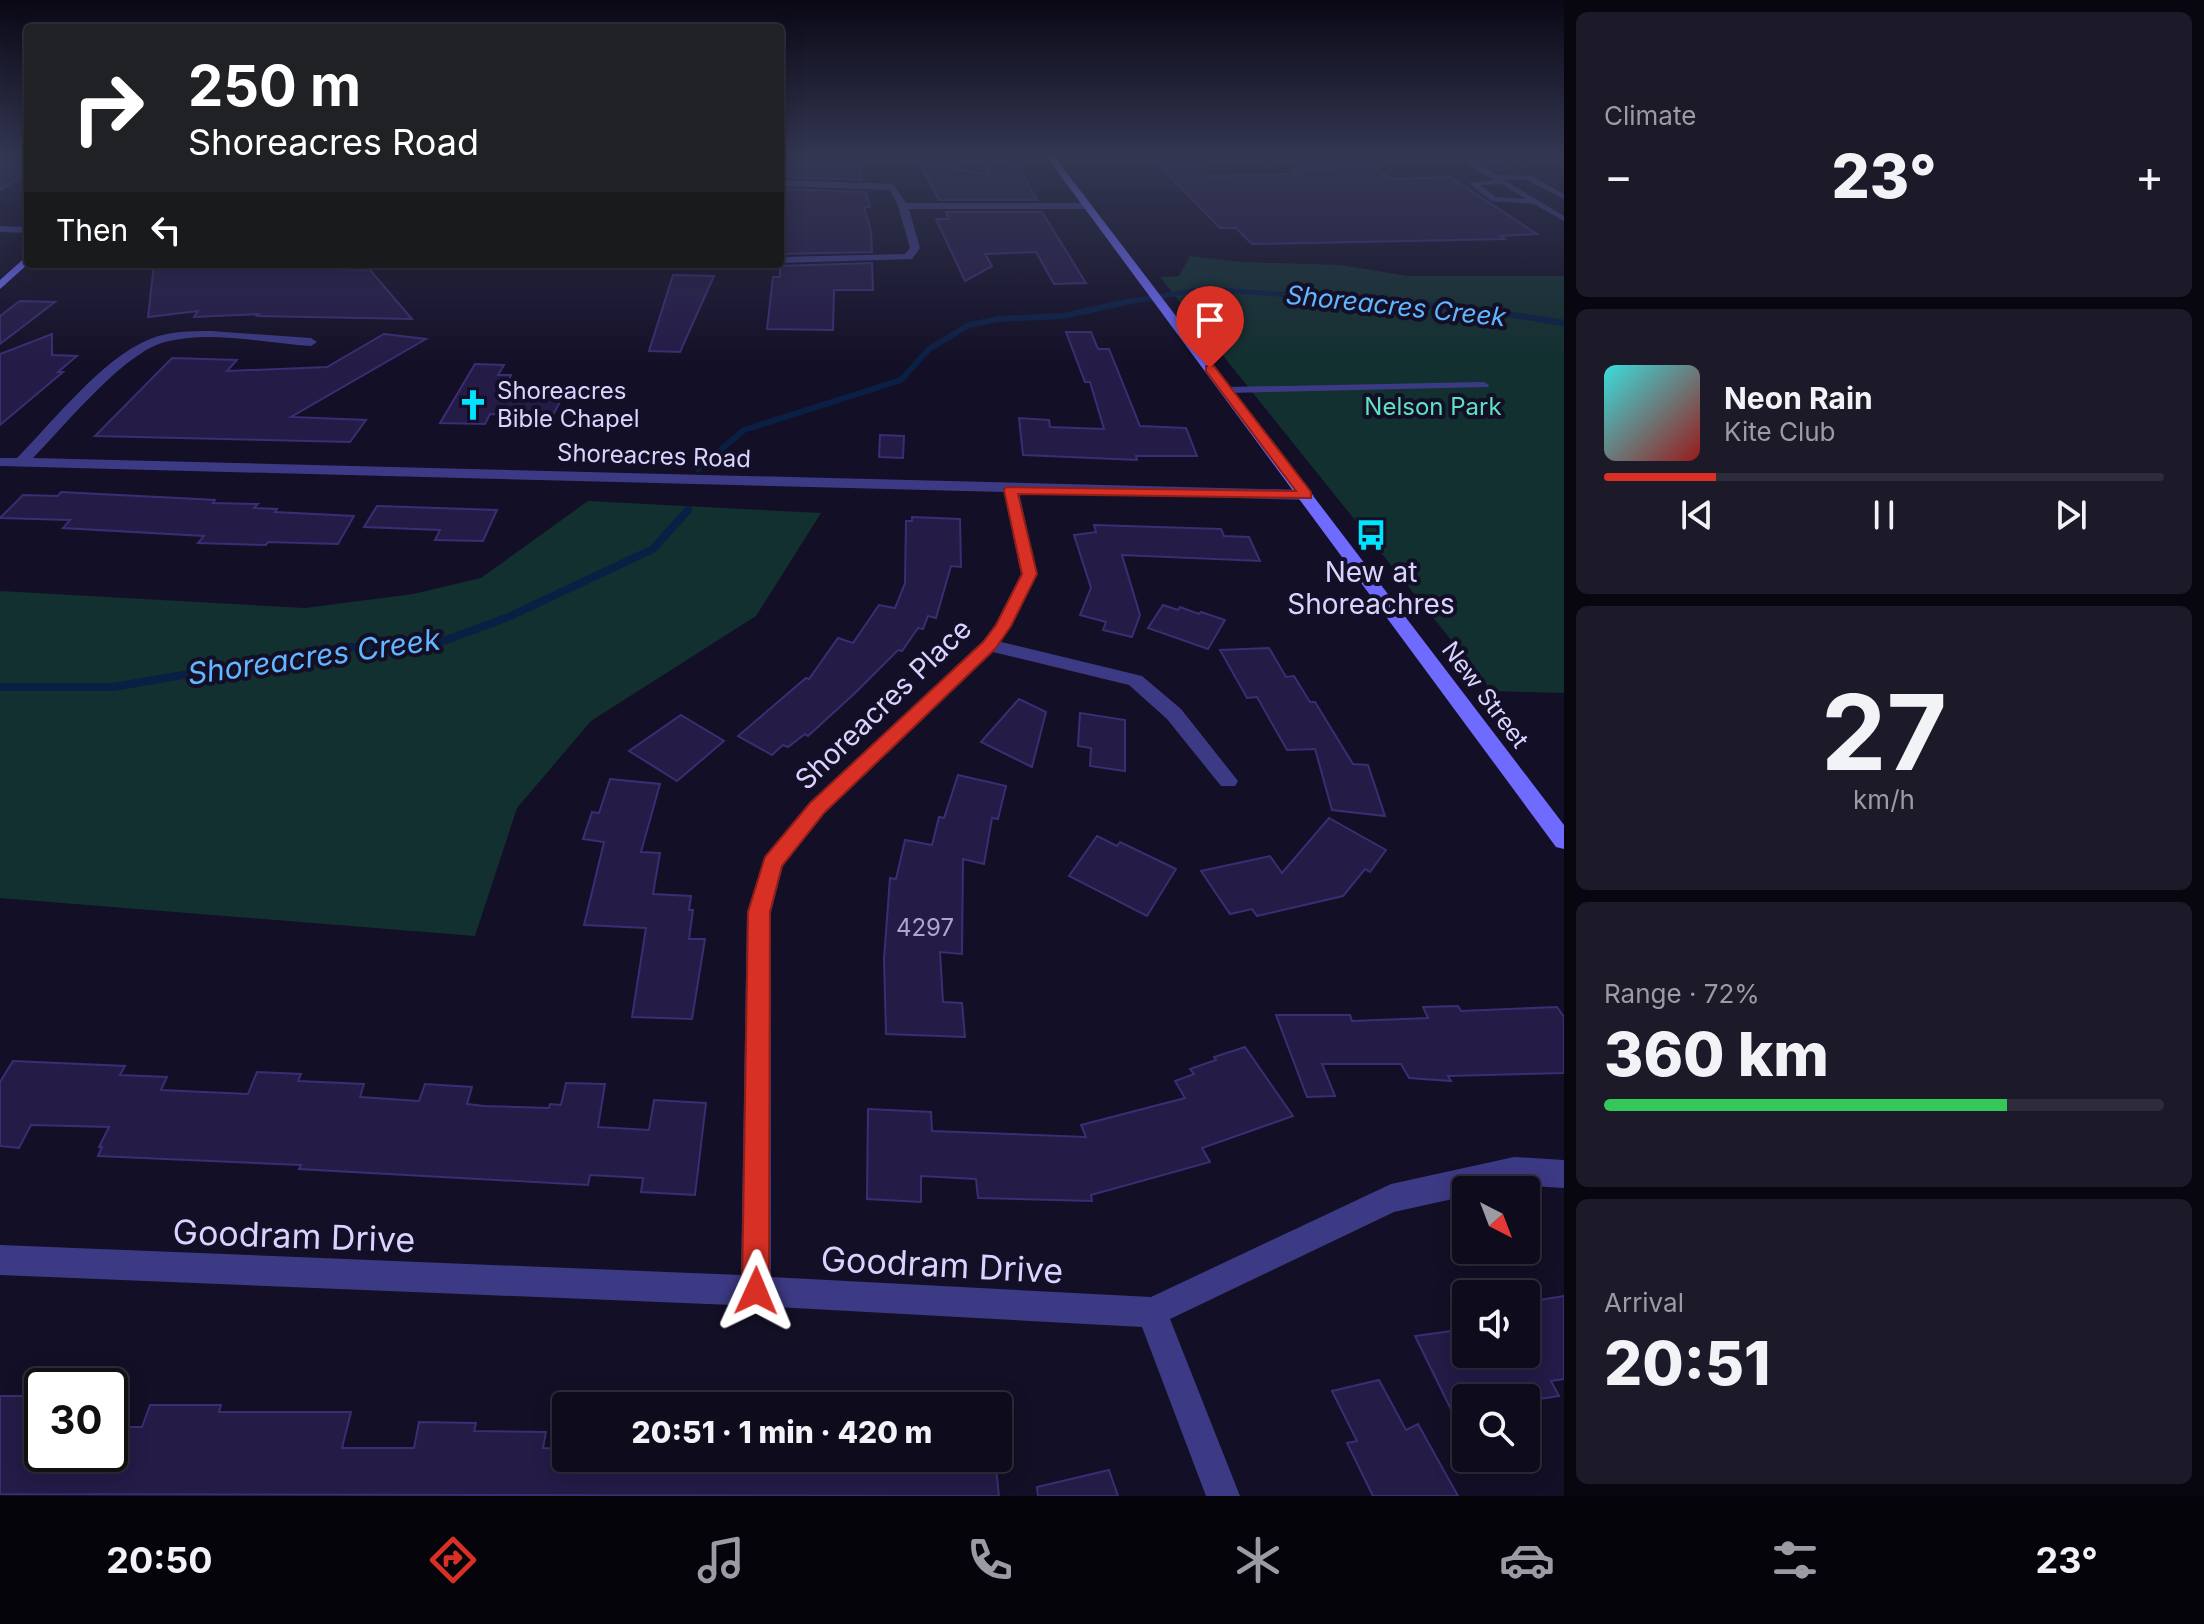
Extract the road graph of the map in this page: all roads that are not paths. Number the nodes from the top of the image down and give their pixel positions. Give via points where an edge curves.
1 (909, 226) edge
2 (1101, 226) edge
3 (0, 229) edge
4 (24, 230) edge
5 (784, 260) edge
6 (24, 262) edge
7 (0, 286) edge
8 (311, 342) dead end
9 (1484, 385) dead end
10 (1227, 390) junction
11 (0, 462) edge
12 (20, 463) junction
13 (1011, 490) junction
14 (1306, 495) junction
15 (989, 645) junction
16 (1228, 781) dead end
17 (1564, 841) edge
18 (1564, 1174) edge
19 (0, 1260) edge
20 (756, 1291) junction
21 (1152, 1312) junction
22 (1223, 1496) edge

1 - 5 street via 915,248 908,257
2 - 10 main road, New Street
3 - 4 street
6 - 7 main road
8 - 12 street via 193,336 158,340 133,352
9 - 10 lane
10 - 14 main road, New Street
11 - 12 street, Shoreacres Road
12 - 13 street, Shoreacres Road
13 - 14 street, Shoreacres Road
13 - 15 street, Shoreacres Place via 1029,574
14 - 17 main road, New Street
15 - 16 street via 1135,680 1182,721
15 - 20 street, Shoreacres Place via 817,808 773,863 759,912
18 - 21 street, Goodram Drive via 1514,1171 1391,1198
19 - 20 street, Goodram Drive
20 - 21 street, Goodram Drive
21 - 22 street

